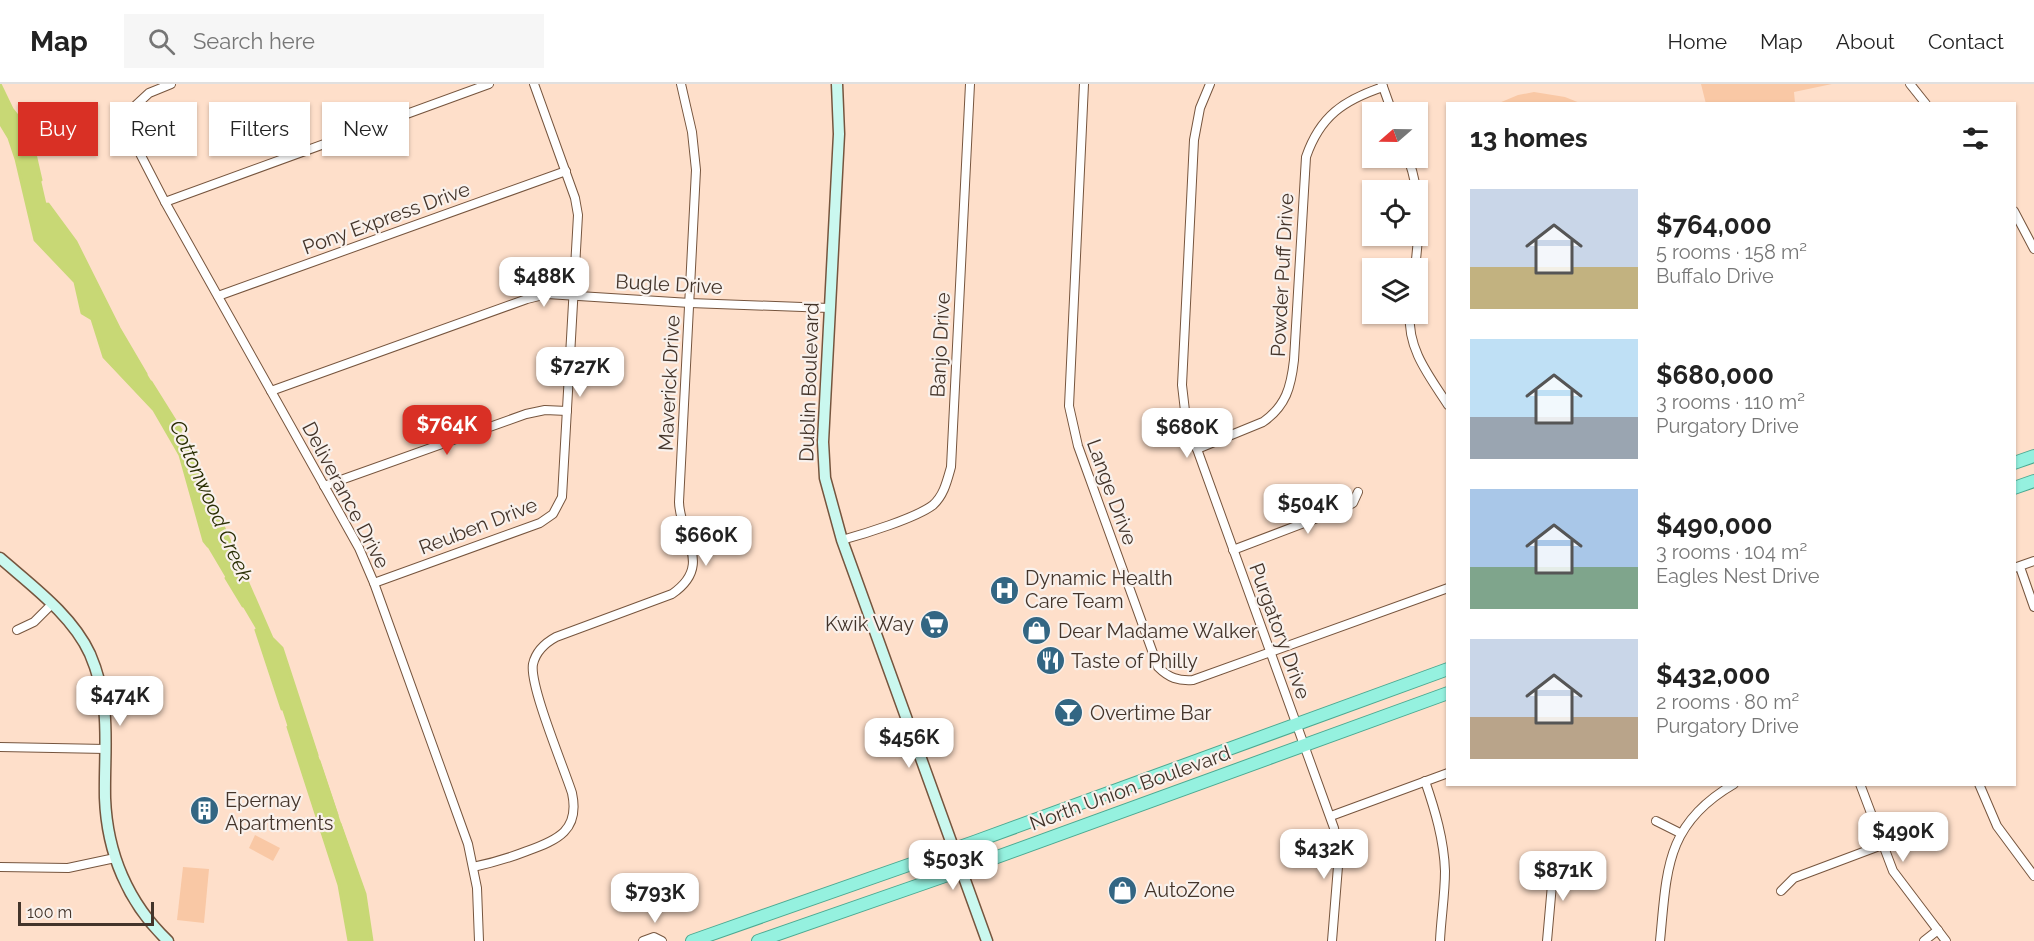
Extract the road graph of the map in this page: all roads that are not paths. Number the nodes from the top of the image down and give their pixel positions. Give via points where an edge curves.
1 (171, 84) edge
2 (489, 84) edge
3 (534, 84) edge
4 (681, 84) edge
5 (837, 84) edge
6 (970, 84) edge
7 (1084, 84) edge
8 (1210, 84) edge
9 (1910, 84) edge
10 (1383, 85) edge
11 (139, 102) edge
12 (1389, 102) edge
13 (1924, 102) edge
14 (140, 156) edge
15 (1411, 168) edge
16 (566, 171) junction
17 (165, 202) junction
18 (2016, 215) edge
19 (2034, 249) edge
20 (1416, 258) edge
21 (573, 295) junction
22 (218, 296) junction
23 (690, 303) junction
24 (829, 308) junction
25 (1411, 324) edge
26 (271, 391) junction
27 (1446, 402) edge
28 (567, 411) junction
29 (1197, 449) junction
30 (2034, 456) edge
31 (2016, 462) edge
32 (2034, 481) edge
33 (324, 486) junction
34 (2016, 487) edge
35 (1358, 492) dead end
36 (842, 540) junction
37 (1233, 550) junction
38 (0, 558) edge
39 (2034, 561) edge
40 (2017, 568) edge
41 (692, 575) junction
42 (701, 580) dead end
43 (374, 583) junction
44 (1446, 589) edge
45 (52, 604) junction
46 (2034, 607) edge
47 (16, 630) dead end
48 (1270, 653) junction
49 (1446, 670) edge
50 (1446, 694) edge
51 (1297, 725) junction
52 (1304, 746) junction
53 (0, 747) edge
54 (106, 749) junction
55 (1446, 774) edge
56 (1425, 781) junction
57 (1731, 786) edge
58 (1861, 786) edge
59 (1980, 786) edge
60 (1331, 816) junction
61 (1656, 820) dead end
62 (1680, 833) junction
63 (1882, 845) junction
64 (953, 850) junction
65 (115, 858) junction
66 (1554, 862) dead end
67 (0, 867) edge
68 (473, 867) junction
69 (961, 870) junction
70 (2034, 876) edge
71 (1781, 891) dead end
72 (1938, 930) junction
73 (168, 941) edge
74 (479, 941) edge
75 (643, 941) edge
76 (662, 941) edge
77 (692, 941) edge
78 (758, 941) edge
79 (987, 941) edge
80 (1332, 941) edge
81 (1440, 941) edge
82 (1547, 941) edge
83 (1660, 941) edge
84 (1924, 941) edge
85 (1946, 941) edge

1 - 11 street
2 - 17 street
3 - 16 street, Reuben Drive
4 - 23 street, Maverick Drive via 696,157
5 - 24 main road, Dublin Boulevard via 839,134
6 - 36 street, Banjo Drive via 948,478 932,505
7 - 48 street, Lange Drive via 1068,385 1078,446 1158,667 1174,679 1193,680
8 - 29 street, Purgatory Drive via 1200,108 1194,140 1182,360 1183,399
9 - 13 street
10 - 12 street
10 - 29 street, Powder Puff Drive via 1359,95 1326,119 1311,141 1306,157 1294,360 1286,399 1263,422
14 - 17 street, Deliverance Drive
15 - 20 street via 1420,220
16 - 21 street, Reuben Drive via 578,215
16 - 22 street, Pony Express Drive
17 - 22 street, Deliverance Drive
18 - 19 street
21 - 23 street, Bugle Drive
21 - 26 street, Bugle Drive via 547,294 527,299
21 - 28 street, Reuben Drive
22 - 26 street, Deliverance Drive
23 - 24 street, Bugle Drive
23 - 41 street, Maverick Drive via 679,510 693,555
24 - 36 main road, Dublin Boulevard via 823,460
25 - 27 street via 1418,357
26 - 33 street, Deliverance Drive
28 - 33 street via 526,414
28 - 43 street, Reuben Drive via 564,488 554,514 527,528
29 - 37 street, Purgatory Drive
30 - 31 main road
32 - 34 main road
33 - 43 street, Deliverance Drive
35 - 37 street via 1346,507
36 - 64 main road, Dublin Boulevard
37 - 48 street, Purgatory Drive
38 - 45 main road
39 - 40 street
40 - 46 street
41 - 42 street
41 - 68 street via 665,597 556,637 541,648 533,663 533,683 572,793 572,820 552,842 499,862
43 - 68 street, Deliverance Drive
44 - 48 street, Lange Drive
45 - 47 street via 34,622
45 - 54 main road via 84,643 99,676 106,711
48 - 51 street, Purgatory Drive
49 - 51 main road, North Union Boulevard
50 - 52 main road, North Union Boulevard
51 - 52 street, Purgatory Drive
51 - 64 main road, North Union Boulevard
52 - 60 street, Purgatory Drive
52 - 69 main road, North Union Boulevard
53 - 54 street
54 - 65 main road via 106,812
55 - 56 street
56 - 60 street
56 - 81 street via 1444,856
57 - 62 street via 1711,800
58 - 63 street
59 - 70 street via 1997,826
60 - 80 street, Purgatory Drive via 1339,854
61 - 62 street
62 - 83 street via 1668,864
63 - 71 street via 1794,878
63 - 72 street via 1893,871
64 - 69 main road, Dublin Boulevard
64 - 77 main road, North Union Boulevard
65 - 67 street via 68,868
65 - 73 main road via 140,909
66 - 82 street
68 - 74 street, Deliverance Drive
69 - 78 main road, North Union Boulevard
69 - 79 main road, Dublin Boulevard
72 - 84 street
72 - 85 street
75 - 76 street via 654,937

